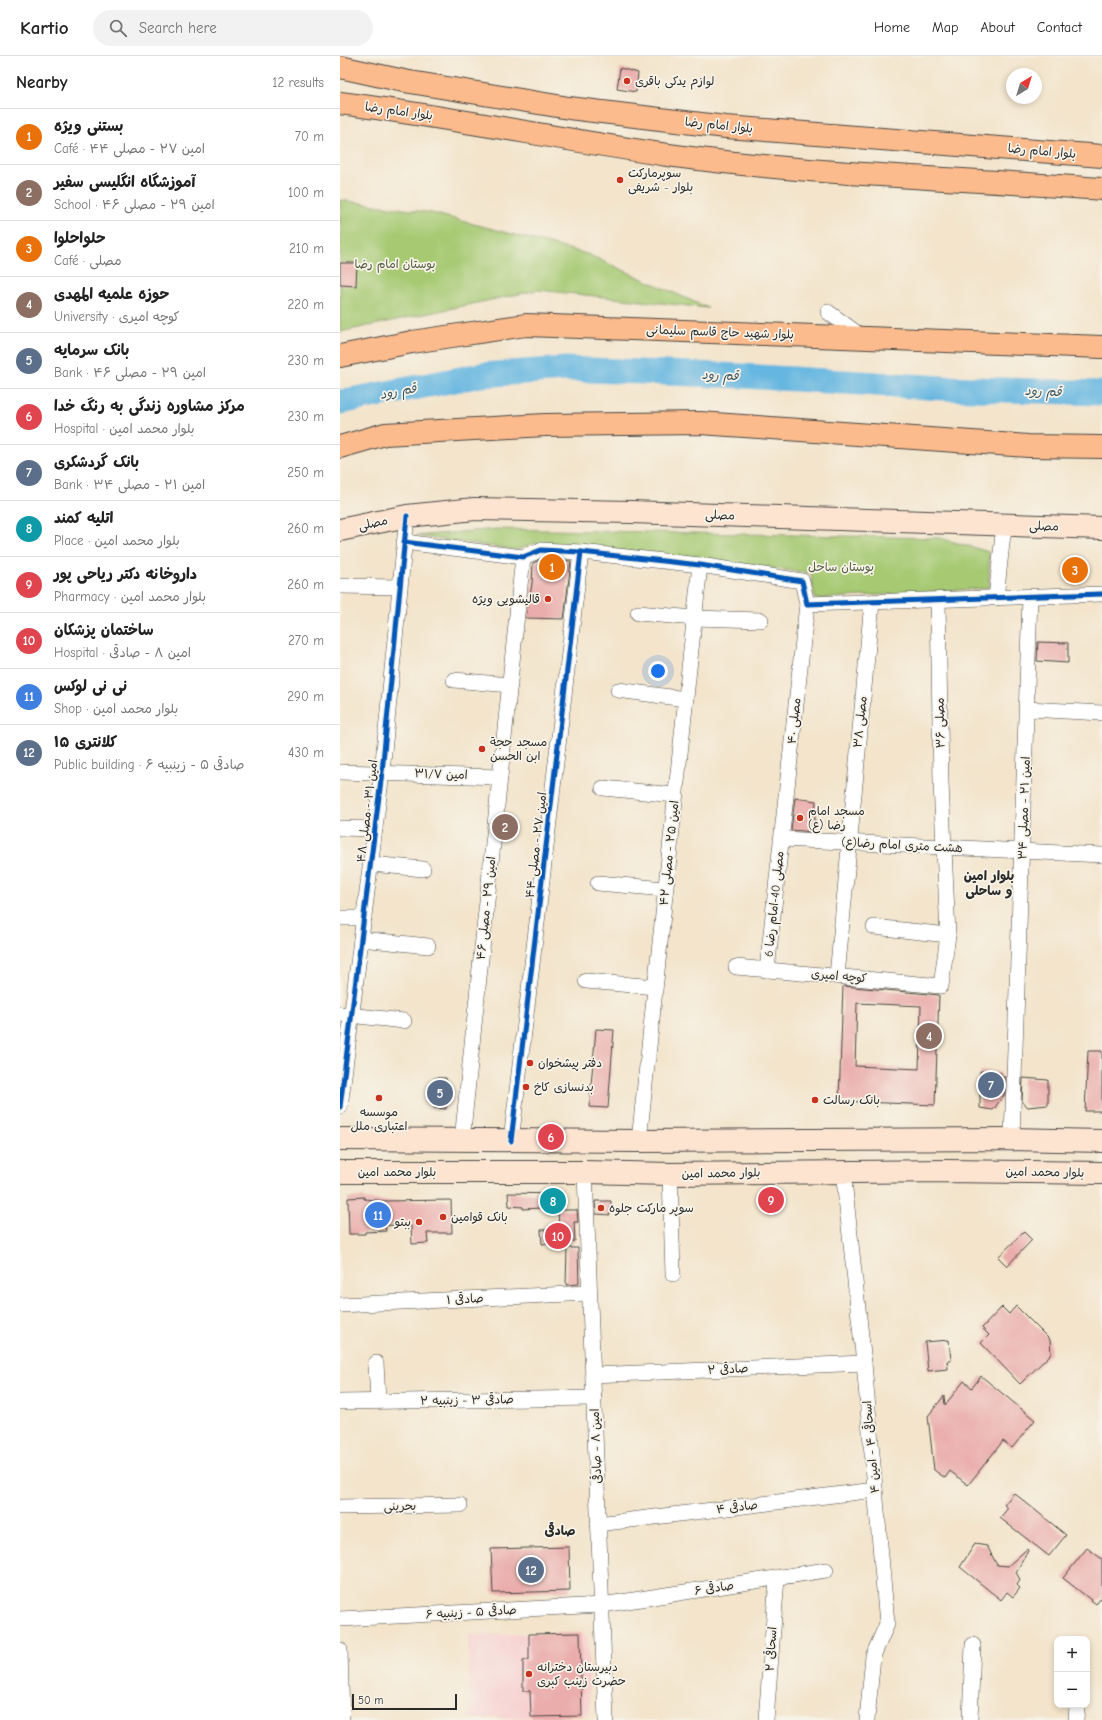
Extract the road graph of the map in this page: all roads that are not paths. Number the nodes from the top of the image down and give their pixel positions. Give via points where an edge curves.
1 (340, 66) edge
2 (340, 103) edge
3 (1102, 156) edge
4 (1102, 189) edge
5 (828, 312) dead end
6 (862, 338) junction
7 (1102, 347) edge
8 (340, 356) edge
9 (340, 446) edge
10 (1102, 447) edge
11 (407, 516) junction
12 (1004, 525) junction
13 (1102, 528) edge
14 (340, 530) edge
15 (404, 542) junction
16 (581, 552) junction
17 (523, 556) junction
18 (700, 565) junction
19 (340, 586) edge
20 (398, 587) junction
21 (1102, 594) edge
22 (1030, 597) junction
23 (996, 598) junction
24 (938, 600) junction
25 (872, 602) junction
26 (807, 604) junction
27 (638, 613) dead end
28 (694, 618) junction
29 (760, 620) dead end
30 (454, 680) dead end
31 (510, 685) junction
32 (618, 690) dead end
33 (686, 699) junction
34 (1028, 710) junction
35 (1102, 713) edge
36 (340, 772) edge
37 (382, 772) junction
38 (500, 777) junction
39 (603, 788) dead end
40 (675, 795) junction
41 (340, 828) edge
42 (375, 829) junction
43 (782, 839) junction
44 (848, 842) junction
45 (944, 847) junction
46 (1022, 851) junction
47 (1102, 855) edge
48 (371, 864) junction
49 (423, 869) dead end
50 (598, 883) dead end
51 (665, 889) junction
52 (340, 918) edge
53 (364, 918) junction
54 (874, 927) dead end
55 (948, 935) junction
56 (361, 939) junction
57 (428, 946) dead end
58 (736, 967) dead end
59 (767, 970) junction
60 (837, 976) junction
61 (586, 981) dead end
62 (941, 986) joint
63 (655, 987) junction
64 (345, 1014) edge
65 (404, 1021) dead end
66 (340, 1107) edge
67 (1012, 1139) junction
68 (340, 1140) edge
69 (462, 1140) junction
70 (511, 1141) junction
71 (584, 1141) junction
72 (639, 1141) junction
73 (1102, 1141) edge
74 (843, 1171) junction
75 (340, 1172) edge
76 (585, 1172) junction
77 (1102, 1173) edge
78 (670, 1174) junction
79 (673, 1274) dead end
80 (589, 1293) junction
81 (340, 1305) edge
82 (376, 1363) dead end
83 (864, 1363) junction
84 (593, 1375) junction
85 (594, 1398) junction
86 (378, 1401) junction
87 (340, 1402) edge
88 (875, 1490) junction
89 (460, 1505) dead end
90 (340, 1507) edge
91 (598, 1524) junction
92 (826, 1570) dead end
93 (777, 1578) junction
94 (602, 1605) junction
95 (340, 1619) edge
96 (974, 1645) dead end
97 (340, 1650) edge
98 (1076, 1708) edge
99 (342, 1720) edge
100 (606, 1720) edge
101 (766, 1720) edge
102 (867, 1720) edge
103 (970, 1720) edge
104 (1076, 1720) edge

1 - 3 main road, بلوار امام رضا via 404,81 569,108 712,125
2 - 4 main road, بلوار امام رضا via 400,110 675,156 826,172
5 - 6 street
6 - 7 main road, بلوار شهید حاج قاسم سلیمانی
6 - 8 main road, بلوار شهید حاج قاسم سلیمانی via 526,325
9 - 10 main road via 385,434 545,425 700,423 1028,446
11 - 12 main road, مصلی via 491,509
11 - 14 main road, مصلی
11 - 15 street, امین ۳۱ - مصلی ۴۸
12 - 13 main road, مصلی
12 - 23 street
15 - 17 street
15 - 20 street, امین ۳۱ - مصلی ۴۸
16 - 17 street via 541,550
16 - 18 street
16 - 70 street, امین ۲۷ - مصلی ۴۴
17 - 31 street, امین ۲۹ - مصلی ۴۶
18 - 26 street, مصلی ۴۰ via 802,581
18 - 28 street, امین ۲۵ - مصلی ۴۲
19 - 20 street
20 - 37 street, امین ۳۱ - مصلی ۴۸
21 - 22 street
22 - 23 street
22 - 34 street, امین ۲۱ - مصلی ۳۴
23 - 24 street
24 - 25 street
24 - 45 street, مصلی ۳۶
25 - 26 street
25 - 44 street, مصلی ۳۸
26 - 43 street, مصلی ۴۰
27 - 28 street
28 - 29 street
28 - 33 street, امین ۲۵ - مصلی ۴۲
30 - 31 street
31 - 38 street, امین ۲۹ - مصلی ۴۶
32 - 33 street
33 - 40 street, امین ۲۵ - مصلی ۴۲
34 - 35 street
34 - 46 street, امین ۲۱ - مصلی ۳۴
36 - 37 street, امین ۳۱/۷
37 - 38 street, امین ۳۱/۷
37 - 42 street, امین ۳۱ - مصلی ۴۸
38 - 69 street, امین ۲۹ - مصلی ۴۶
39 - 40 street
40 - 51 street, امین ۲۵ - مصلی ۴۲
41 - 42 street
42 - 48 street, امین ۳۱ - مصلی ۴۸
43 - 44 street, هشت متری امام رضا(ع)
43 - 59 street, مصلی 40-امام رضا 6
44 - 45 street, هشت متری امام رضا(ع)
44 - 60 street, مصلی ۳۸
45 - 46 street, هشت متری امام رضا(ع)
45 - 55 street, مصلی ۳۶
46 - 47 street, هشت متری امام رضا(ع)
46 - 67 street, امین ۲۱ - مصلی ۳۴
48 - 49 street
48 - 53 street, امین ۳۱ - مصلی ۴۸
50 - 51 street
51 - 63 street, امین ۲۵ - مصلی ۴۲
52 - 53 street
53 - 56 street, امین ۳۱ - مصلی ۴۸
54 - 55 street
55 - 62 street, مصلی ۳۶
56 - 57 street
56 - 64 street, امین ۳۱ - مصلی ۴۸
58 - 59 street, کوچه امیری
59 - 60 street, کوچه امیری
60 - 62 street, کوچه امیری
61 - 63 street
63 - 72 street, امین ۲۵ - مصلی ۴۲
64 - 65 street
64 - 66 street, امین ۳۱ - مصلی ۴۸
67 - 72 main road
67 - 73 main road
68 - 69 main road
69 - 70 main road
70 - 71 main road
71 - 72 main road
71 - 76 main road
74 - 77 main road, بلوار محمد امین
74 - 78 main road, بلوار محمد امین
74 - 83 street, اسحاقی ۴ - امین ۴
75 - 76 main road, بلوار محمد امین
76 - 78 main road, بلوار محمد امین
76 - 80 street, امین ۸ - صادقی
78 - 79 street
80 - 81 street, صادقی ۱
80 - 84 street, امین ۸ - صادقی
82 - 86 street
83 - 84 street, صادقی ۲
83 - 88 street, اسحاقی ۴ - امین ۴
84 - 85 street, امین ۸ - صادقی
85 - 86 street, صادقی ۳ - زینبیه ۲
85 - 91 street, امین ۸ - صادقی
86 - 87 street, صادقی ۳ - زینبیه ۲
88 - 91 street, صادقی ۴
88 - 102 street, اسحاقی ۴ - امین ۴ via 887,1624 873,1656
89 - 90 street, بحرینی
91 - 94 street, امین ۸ - صادقی
92 - 93 street, صادقی ۶
93 - 94 street, صادقی ۶
93 - 101 street, اسحاقی ۲
94 - 95 street, صادقی ۵ - زینبیه ۶
94 - 100 street, امین ۸ - صادقی
96 - 103 street
97 - 99 street
98 - 104 street

